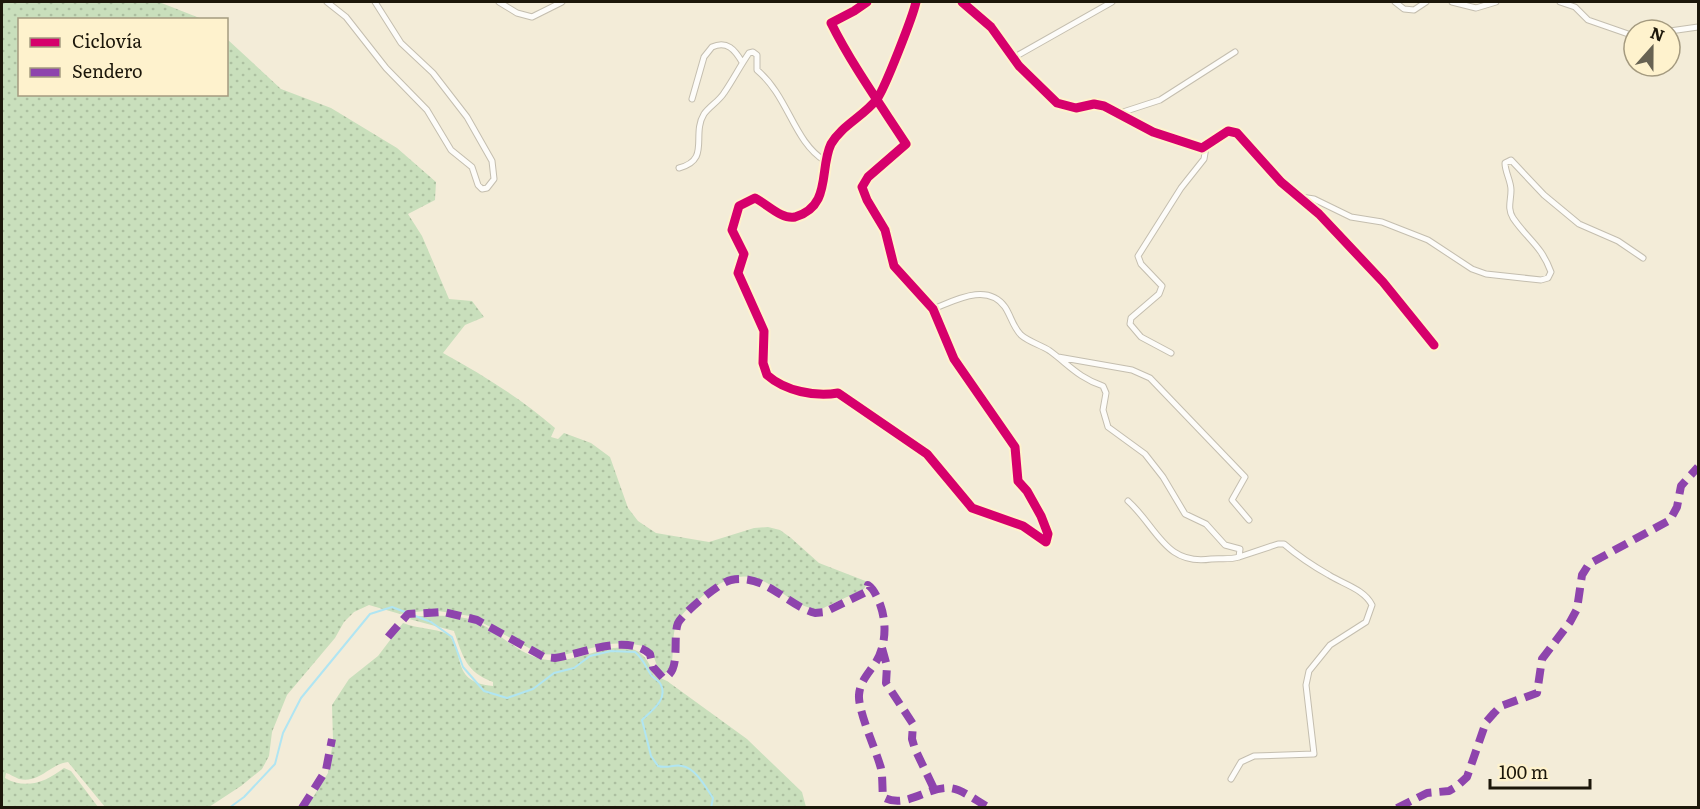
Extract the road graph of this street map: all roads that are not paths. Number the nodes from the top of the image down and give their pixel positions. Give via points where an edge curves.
1 (327, 2) edge
2 (375, 2) edge
3 (499, 2) edge
4 (562, 2) edge
5 (867, 2) edge
6 (916, 2) edge
7 (962, 2) edge
8 (1112, 2) edge
9 (1395, 2) edge
10 (1426, 2) edge
11 (1452, 2) edge
12 (1496, 2) edge
13 (1560, 2) edge
14 (1698, 27) edge
15 (1682, 29) edge
16 (1622, 32) edge
17 (1235, 51) dead end
18 (1013, 58) junction
19 (742, 62) junction
20 (692, 99) dead end
21 (877, 99) junction
22 (1117, 114) junction
23 (1206, 147) junction
24 (825, 161) junction
25 (679, 168) dead end
26 (1299, 196) junction
27 (1643, 258) dead end
28 (933, 309) junction
29 (1434, 345) dead end
30 (1172, 353) dead end
31 (1057, 356) junction
32 (1128, 501) dead end
33 (1249, 520) dead end
34 (1239, 557) junction
35 (1231, 779) dead end

1 - 2 street via 346,17 386,68 427,110 451,150 472,168 478,185 487,188 494,179 492,161 467,117 433,73 402,43
3 - 4 street via 532,17
5 - 21 street via 831,23
6 - 21 street
7 - 18 street via 991,27
8 - 18 street
9 - 10 street via 1414,10
11 - 12 street via 1476,8
13 - 16 street via 1575,7 1596,23
14 - 15 street
17 - 22 street via 1160,100
18 - 22 street via 1034,84 1057,103 1076,108 1098,104
19 - 20 street via 734,49 726,45 711,47 704,57
19 - 24 street via 749,53 757,55 757,70 777,90 803,142
19 - 25 street via 723,95 704,114 693,163
21 - 24 street via 832,142
21 - 28 street via 906,144 862,187 885,230 894,267
22 - 23 street via 1171,140
23 - 26 street via 1224,132 1234,131
23 - 30 street via 1204,159 1138,256 1162,286 1159,294 1131,318 1130,324 1141,337
24 - 28 street via 825,182 807,211 793,217 780,216 755,198 736,212 732,230 744,254 738,273 764,331 763,363 767,375 778,383 819,396 838,393 927,454 972,508 1023,526 1046,542 1048,534 1041,516 1018,481 1015,447 954,359
26 - 27 street via 1351,217 1382,222 1428,240 1479,272 1541,280 1551,272 1544,253 1512,216 1508,203 1511,191 1504,163 1511,160 1544,195 1580,224 1618,241
26 - 29 street via 1383,282
28 - 31 street via 961,296 986,295 1004,306 1023,336
31 - 33 street via 1132,370 1150,378 1245,477 1232,500
31 - 34 street via 1085,380 1103,386 1106,393 1102,410 1108,427 1145,454 1185,514 1206,524 1225,545 1240,549
32 - 34 street via 1171,552 1183,559
34 - 35 street via 1284,544 1369,598 1372,605 1366,622 1330,645 1309,672 1306,685 1314,754 1254,756 1241,762

